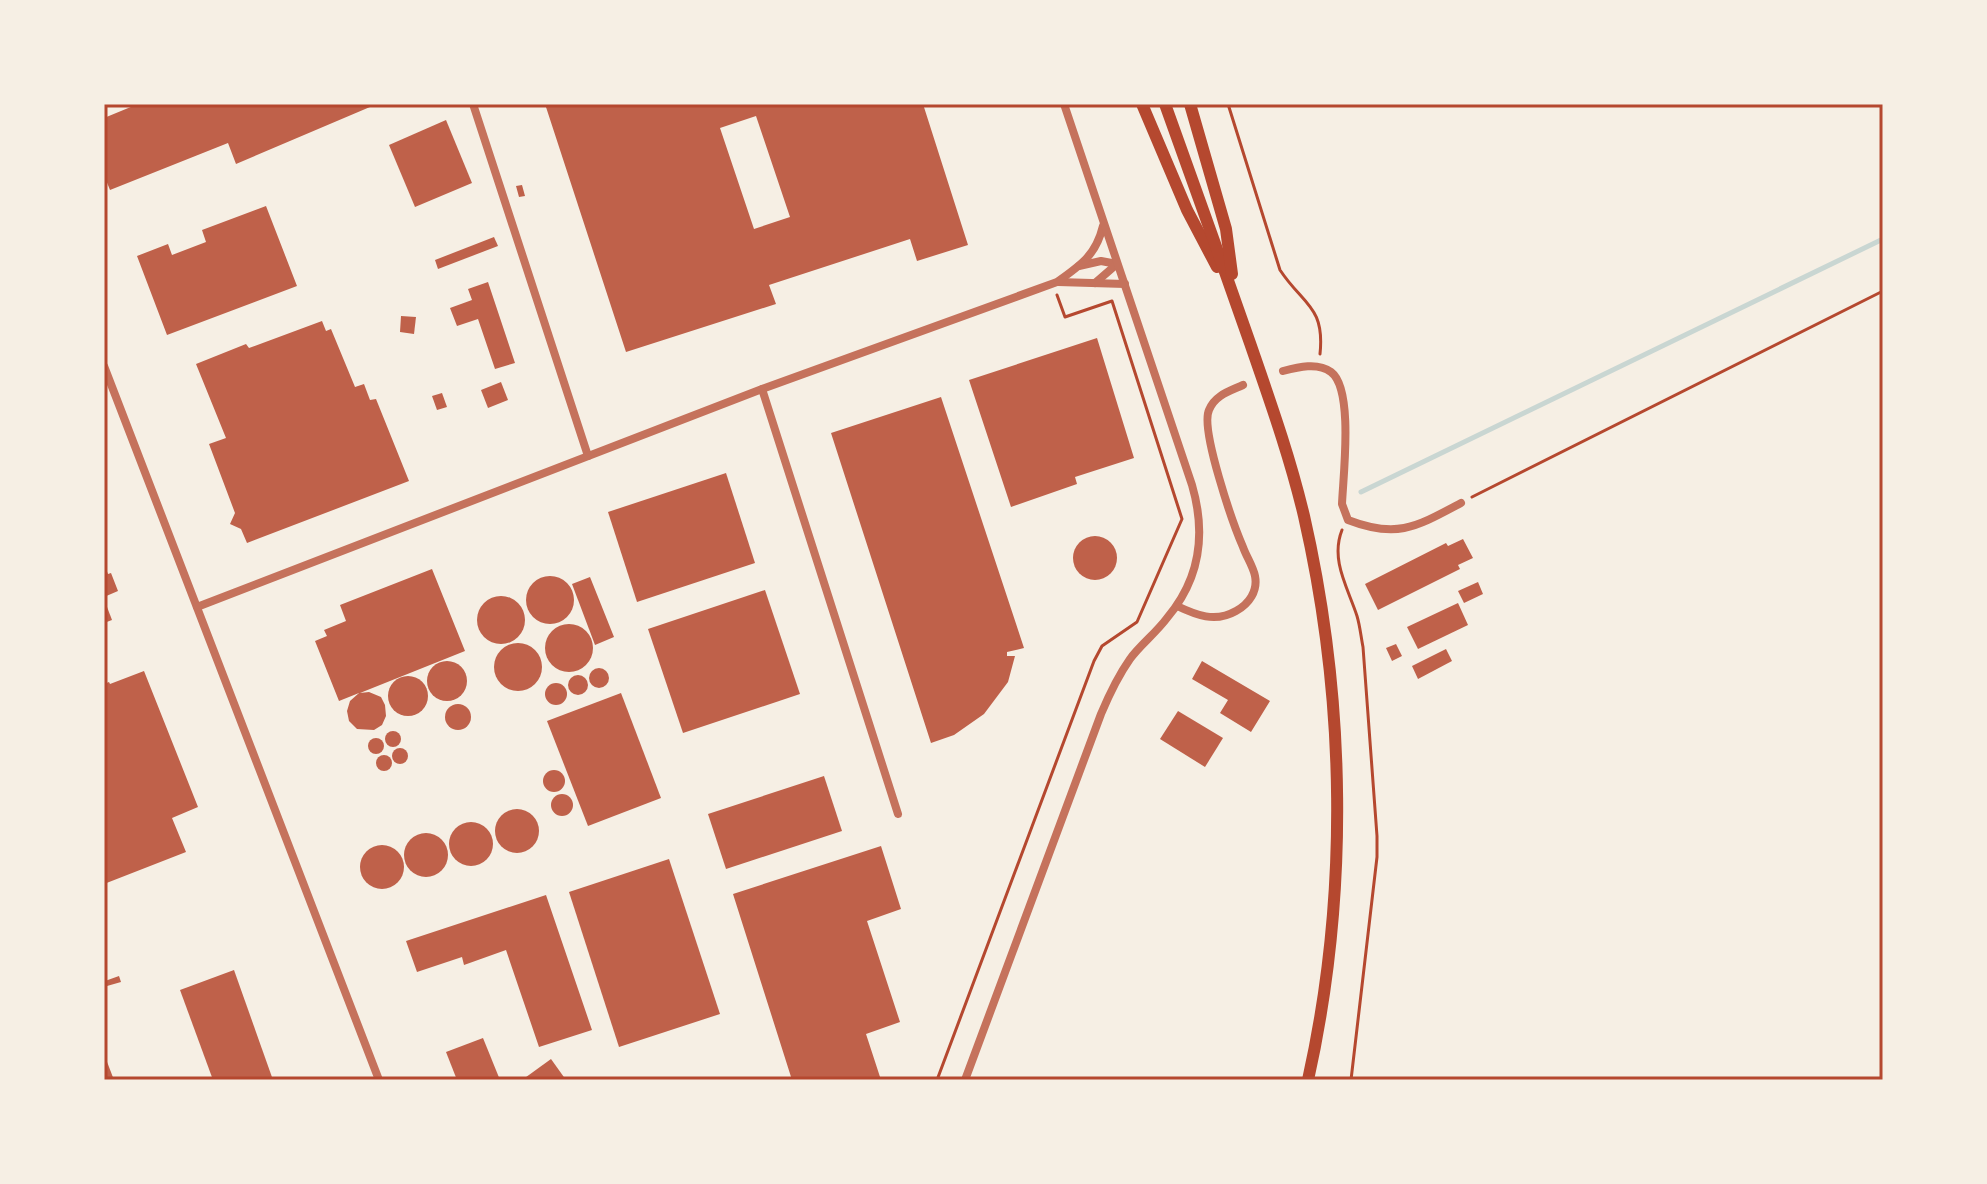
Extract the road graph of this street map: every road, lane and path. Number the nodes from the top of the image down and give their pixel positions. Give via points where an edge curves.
1 (473, 104) edge
2 (1064, 104) edge
3 (1142, 104) edge
4 (1165, 104) edge
5 (1190, 104) edge
6 (1228, 104) edge
7 (1104, 226) junction
8 (1117, 264) junction
9 (1078, 266) junction
10 (1055, 282) junction
11 (1095, 283) junction
12 (1125, 284) junction
13 (1883, 291) edge
14 (1235, 301) junction
15 (104, 366) edge
16 (1318, 366) junction
17 (1283, 371) dead end
18 (1243, 385) dead end
19 (762, 389) junction
20 (588, 456) junction
21 (1461, 503) joint
22 (1348, 520) junction
23 (1177, 606) junction
24 (197, 607) junction
25 (898, 814) dead end
26 (379, 1080) edge
27 (937, 1080) edge
28 (965, 1080) edge
29 (1308, 1080) edge
30 (1351, 1080) edge

1 - 20 street
2 - 7 street
3 - 14 highway via 1187,210
4 - 14 highway
5 - 14 highway via 1226,229
6 - 16 path via 1280,270 1317,316 1322,334
7 - 8 street
7 - 9 street via 1099,244
8 - 9 street
8 - 11 street
8 - 12 street
9 - 10 street
10 - 11 street
10 - 19 street
10 - 27 path via 1065,317 1112,301 1182,519 1137,622 1102,646 1094,661
11 - 12 street
12 - 23 street via 1201,520 1197,561
13 - 21 path
14 - 29 highway via 1304,518 1329,668 1337,838 1331,940
15 - 24 street
16 - 17 street
16 - 22 street via 1340,382 1345,403 1342,504
18 - 23 street via 1218,397 1206,422 1255,577 1254,592 1234,612 1217,617 1201,617
19 - 20 street
19 - 25 street
20 - 24 street
21 - 22 street via 1400,530 1373,530
22 - 30 path via 1338,555 1363,647 1377,846
23 - 28 street via 1131,658 1105,704
24 - 26 street

